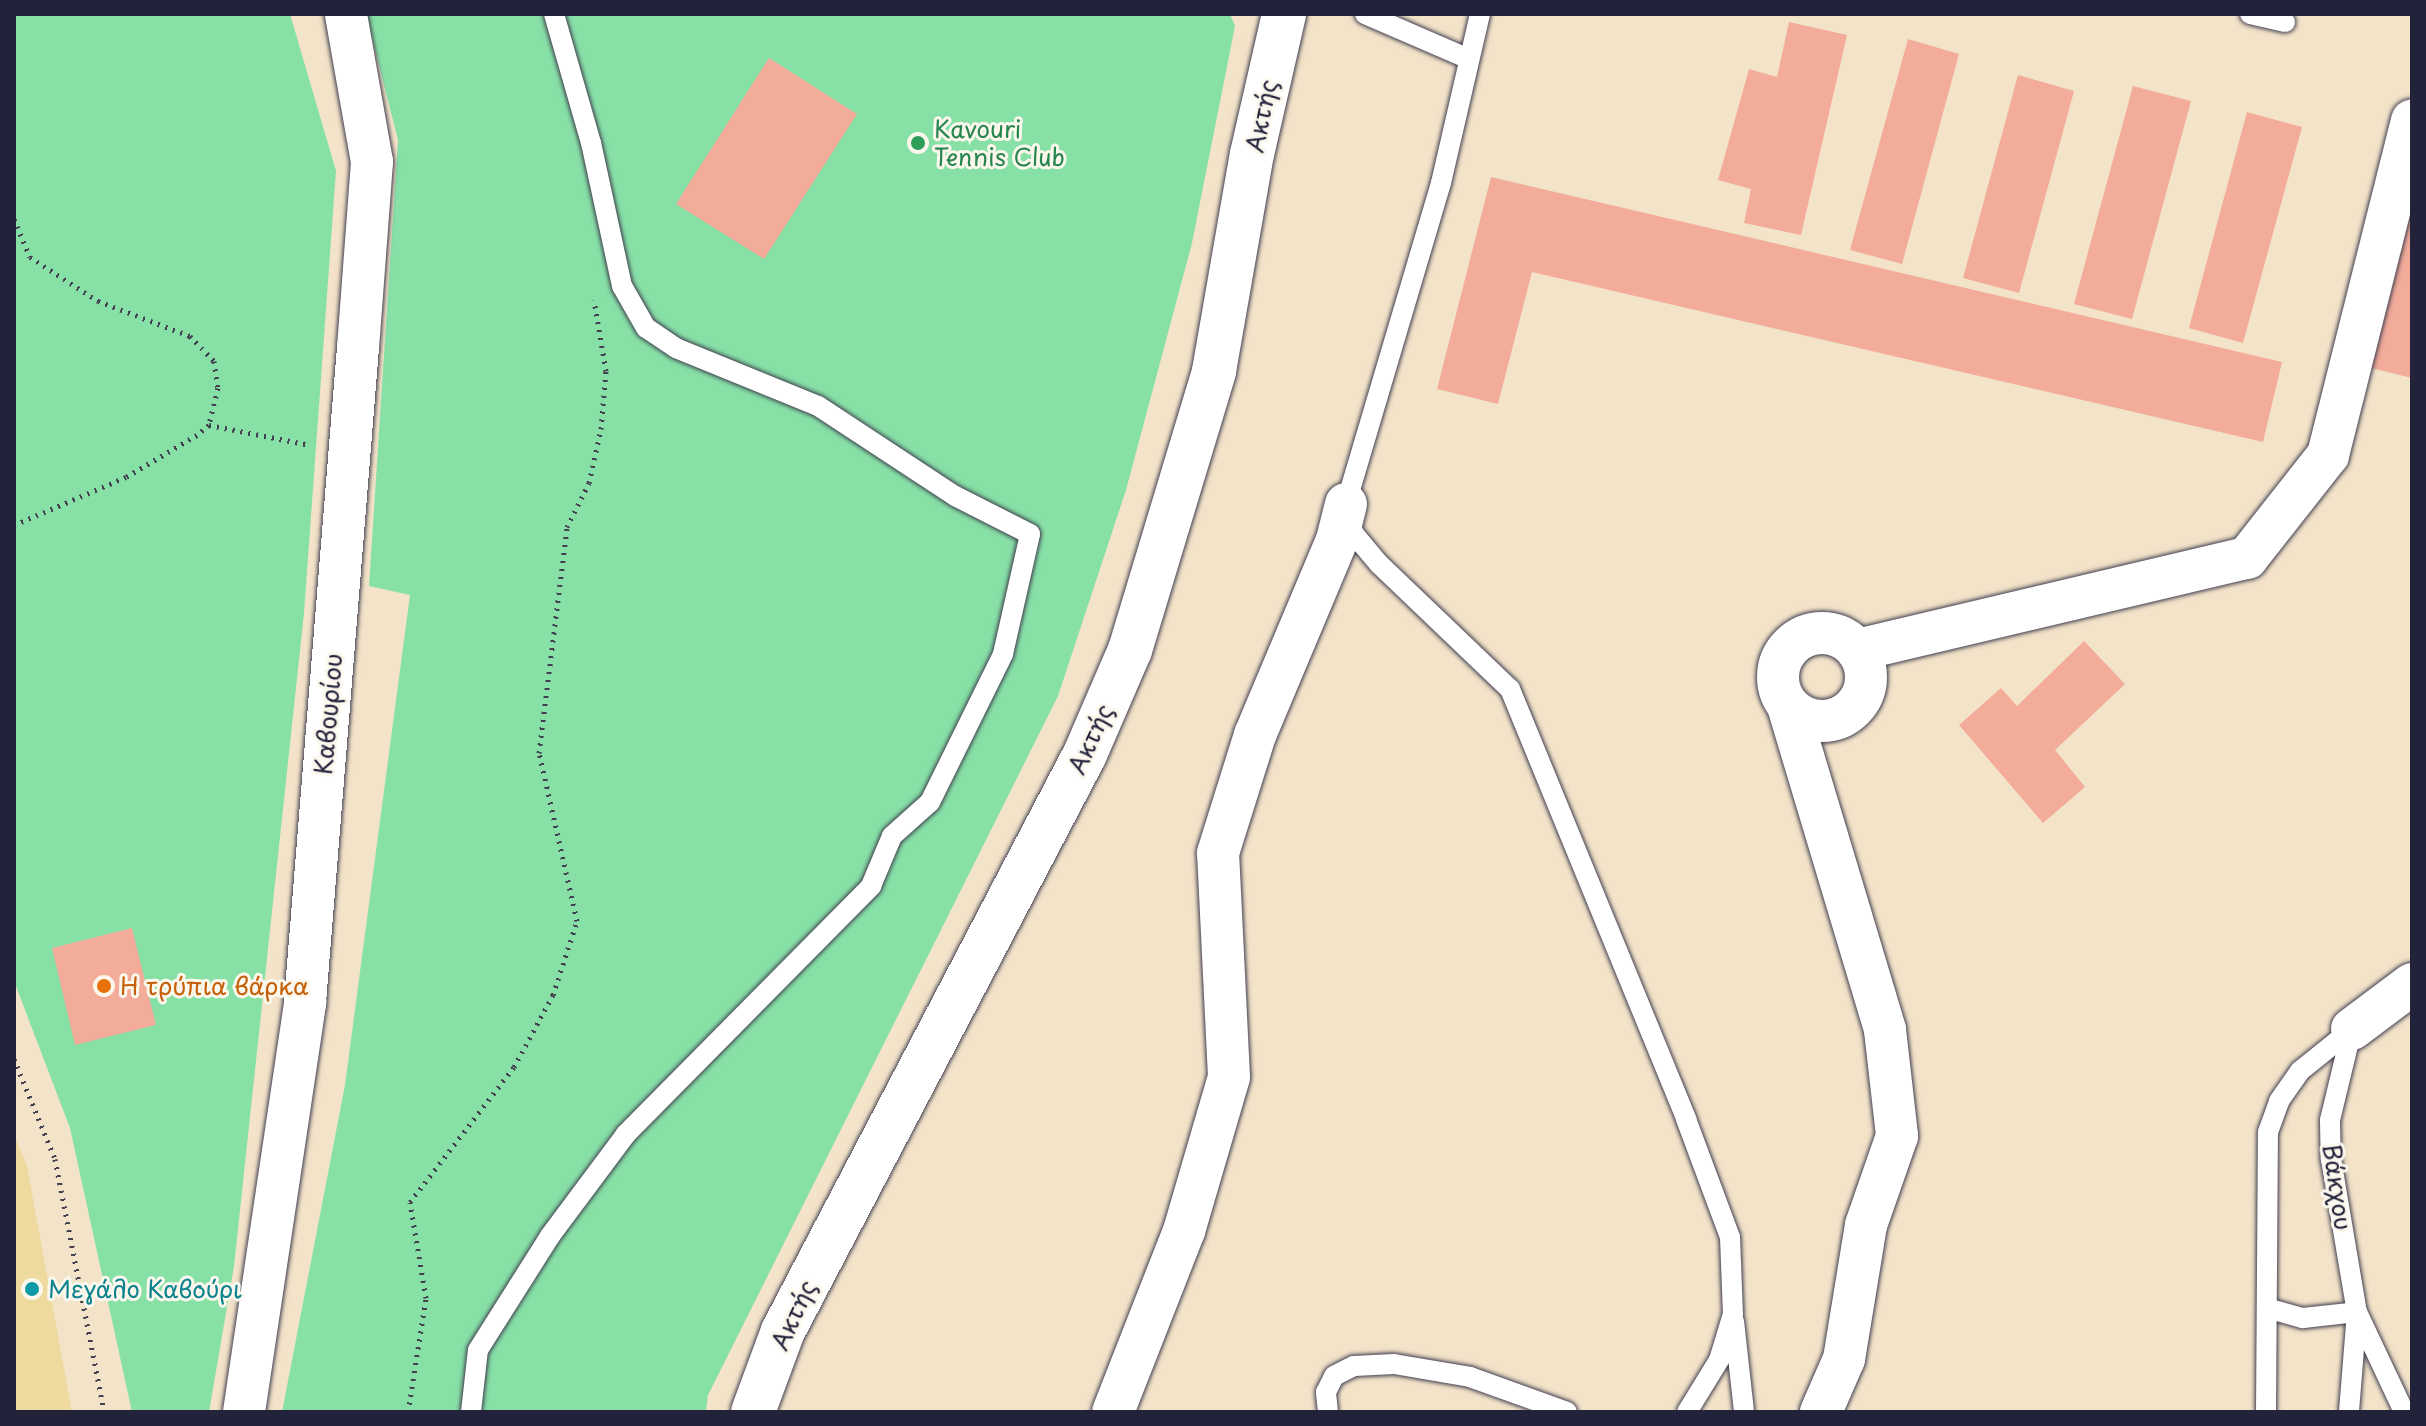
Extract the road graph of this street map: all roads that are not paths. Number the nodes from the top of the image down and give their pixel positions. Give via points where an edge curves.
1 (346, 14) edge
2 (554, 14) edge
3 (1284, 14) edge
4 (1365, 14) edge
5 (1480, 14) edge
6 (2250, 14) edge
7 (2285, 22) dead end
8 (1469, 59) junction
9 (2412, 120) edge
10 (1346, 504) junction
11 (1857, 650) junction
12 (1788, 706) junction
13 (2412, 984) edge
14 (2352, 1029) junction
15 (2267, 1308) junction
16 (2357, 1312) junction
17 (1733, 1314) junction
18 (244, 1412) edge
19 (471, 1412) edge
20 (753, 1412) edge
21 (1113, 1412) edge
22 (1328, 1412) edge
23 (1567, 1412) edge
24 (1687, 1412) edge
25 (1744, 1412) edge
26 (1821, 1412) edge
27 (2266, 1412) edge
28 (2349, 1412) edge
29 (2404, 1412) edge

1 - 18 street, Καβουρίου via 372,162 305,1002
2 - 19 lane via 585,117 622,286 646,328 676,348 818,406 955,496 1030,534 1003,654 930,802 892,836 871,886 626,1134 550,1236 478,1350
3 - 20 street, Ακτής via 1252,154 1214,371 1130,650 1085,754 783,1331
4 - 8 lane
5 - 8 lane
6 - 7 lane
8 - 10 lane via 1441,183
9 - 11 street via 2328,455 2247,558
10 - 17 lane via 1353,533 1379,564 1510,689 1559,798 1730,1237
10 - 21 street via 1337,540 1255,735 1218,853 1229,1077 1184,1231
11 - 12 street via 1866,681 1850,712 1818,722
11 - 12 street via 1828,633 1797,641 1778,671
12 - 26 street via 1885,1030 1897,1136 1866,1225 1844,1359
13 - 14 street
14 - 15 lane via 2300,1071 2279,1101 2268,1132
14 - 16 lane, Βάκχου via 2330,1120
15 - 16 lane via 2303,1318
15 - 27 lane
16 - 28 lane
16 - 29 lane, Βάκχου
17 - 24 lane via 1719,1360
17 - 25 lane
22 - 23 lane via 1326,1392 1334,1376 1354,1366 1394,1364 1470,1377

